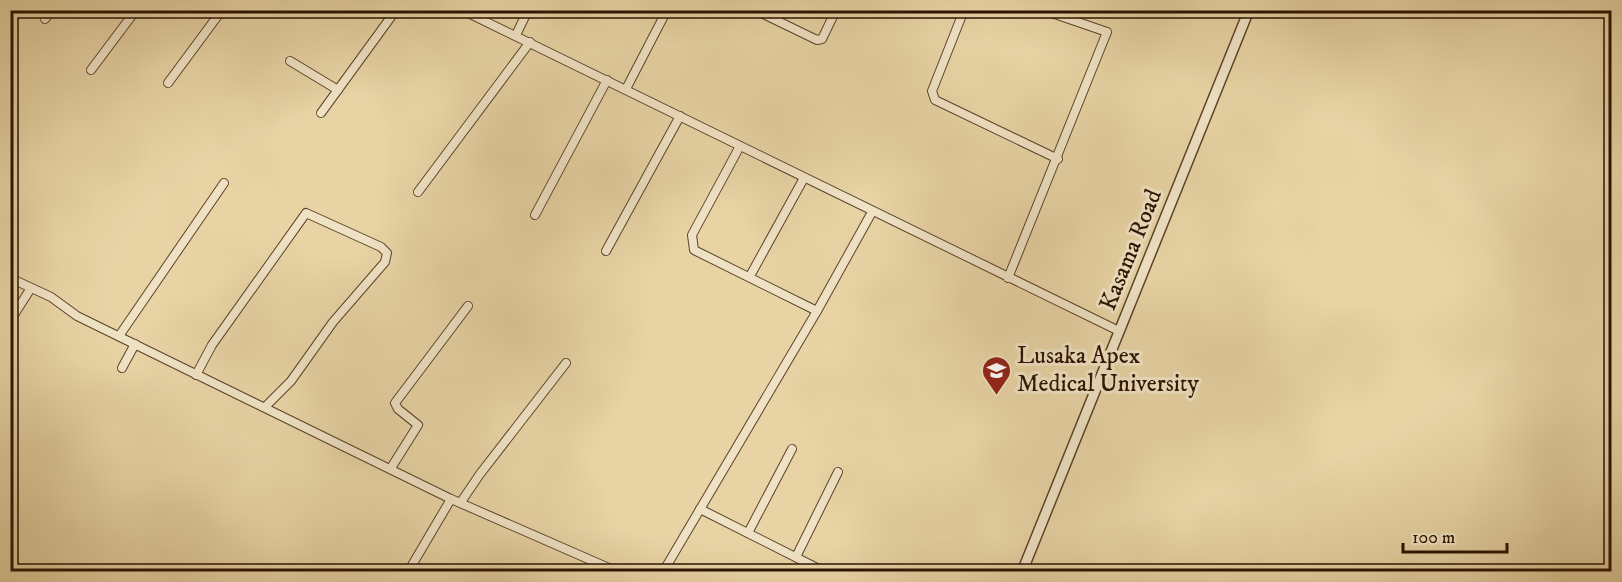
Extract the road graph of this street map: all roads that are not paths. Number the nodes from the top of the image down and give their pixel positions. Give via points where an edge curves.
1 (52, 10) edge
2 (136, 10) edge
3 (222, 10) edge
4 (396, 10) edge
5 (462, 10) edge
6 (528, 10) edge
7 (667, 10) edge
8 (755, 10) edge
9 (836, 10) edge
10 (964, 10) edge
11 (1043, 10) edge
12 (1250, 10) edge
13 (45, 19) dead end
14 (516, 35) junction
15 (530, 42) junction
16 (290, 61) dead end
17 (91, 70) dead end
18 (607, 80) junction
19 (168, 83) dead end
20 (626, 89) junction
21 (338, 90) junction
22 (321, 113) dead end
23 (680, 116) junction
24 (740, 146) junction
25 (1058, 159) junction
26 (804, 178) junction
27 (224, 183) dead end
28 (418, 192) dead end
29 (872, 212) junction
30 (535, 215) dead end
31 (606, 251) dead end
32 (750, 276) junction
33 (10, 278) edge
34 (1008, 278) junction
35 (32, 288) junction
36 (468, 306) dead end
37 (818, 311) junction
38 (10, 321) edge
39 (1119, 331) junction
40 (119, 336) junction
41 (135, 344) junction
42 (566, 363) dead end
43 (122, 368) dead end
44 (196, 375) junction
45 (266, 406) junction
46 (792, 449) dead end
47 (391, 468) junction
48 (838, 472) dead end
49 (451, 499) junction
50 (461, 502) junction
51 (700, 509) junction
52 (748, 532) junction
53 (796, 557) junction
54 (408, 572) edge
55 (618, 572) edge
56 (663, 572) edge
57 (825, 572) edge
58 (1022, 572) edge

1 - 13 street
2 - 17 street
3 - 19 street
4 - 21 street
5 - 14 street
6 - 14 street
7 - 20 street
8 - 9 street via 817,40 822,39
10 - 25 street via 932,91 935,100
11 - 25 street via 1107,32
12 - 39 street, Kasama Road
14 - 15 street
15 - 18 street
15 - 28 street
16 - 21 street
18 - 20 street
18 - 30 street
20 - 23 street
21 - 22 street
23 - 24 street
23 - 31 street
24 - 26 street
24 - 32 street via 692,235 697,253
25 - 34 street
26 - 29 street
26 - 32 street
27 - 40 street
29 - 34 street
29 - 37 street
32 - 37 street
33 - 35 street
34 - 39 street
35 - 38 street
35 - 40 street
36 - 47 street via 395,403 418,425
37 - 51 street
39 - 58 street, Kasama Road
40 - 41 street
41 - 43 street
41 - 44 street
42 - 50 street
44 - 45 street
44 - 45 street via 212,345 306,213 381,246 387,252 385,262 333,322 291,381
45 - 47 street
46 - 52 street
47 - 49 street
48 - 53 street
49 - 50 street
49 - 54 street
50 - 55 street
51 - 52 street
51 - 56 street
52 - 53 street
53 - 57 street

